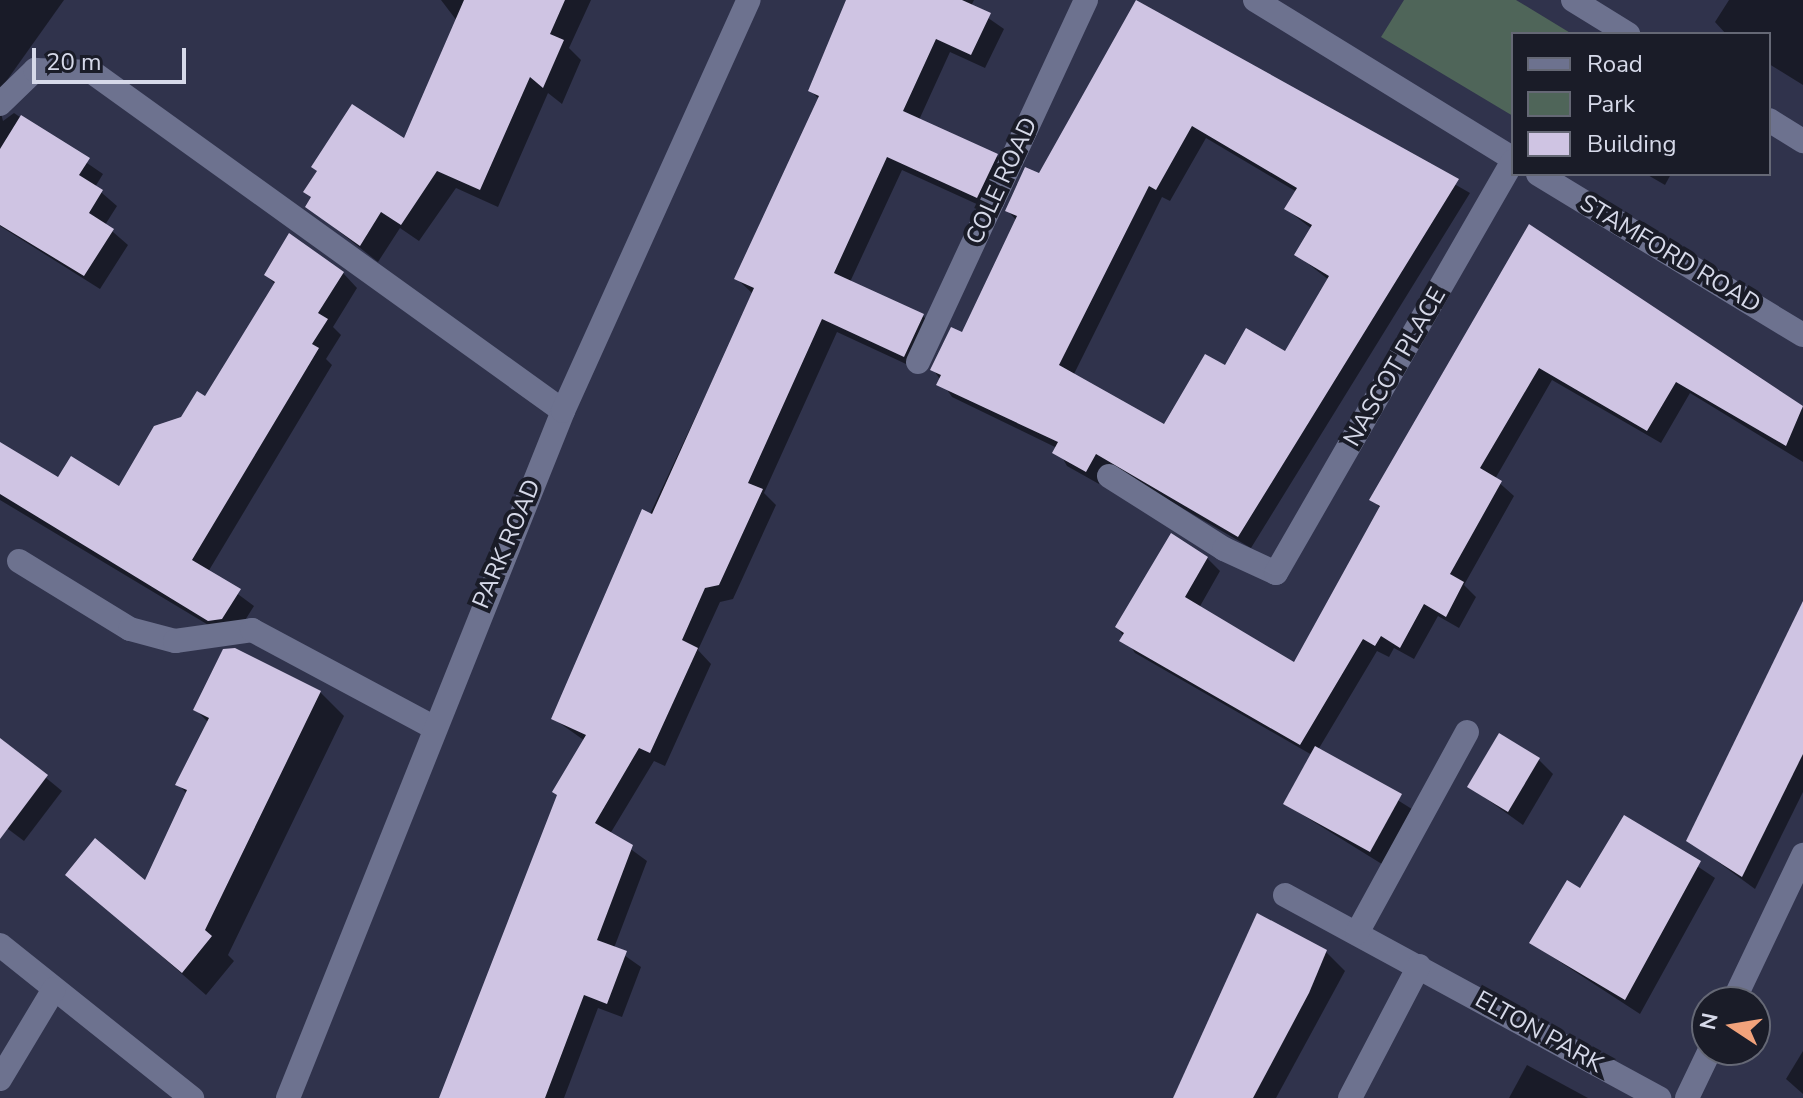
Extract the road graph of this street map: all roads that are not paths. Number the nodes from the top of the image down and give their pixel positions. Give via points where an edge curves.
1 (749, 0) edge
2 (1086, 0) edge
3 (1255, 0) edge
4 (1573, 0) edge
5 (1625, 32) edge
6 (0, 104) edge
7 (1771, 121) edge
8 (1803, 141) edge
9 (1511, 159) edge
10 (1511, 163) edge
11 (1541, 176) edge
12 (1803, 335) edge
13 (918, 362) dead end
14 (563, 411) junction
15 (1109, 476) dead end
16 (19, 561) dead end
17 (431, 726) junction
18 (1467, 732) dead end
19 (1803, 855) edge
20 (1285, 895) dead end
21 (1357, 933) junction
22 (0, 945) edge
23 (1419, 966) junction
24 (1741, 986) edge
25 (54, 989) junction
26 (1702, 1066) edge
27 (0, 1079) edge
28 (192, 1098) edge
29 (288, 1098) edge
30 (1350, 1098) edge
31 (1659, 1098) edge
32 (1687, 1098) edge

1 - 14 street, PARK ROAD
2 - 13 street, COLE ROAD
3 - 9 street
4 - 5 street
6 - 14 street via 35,70 92,72
7 - 8 street
10 - 15 street, NASCOT PLACE via 1276,573 1224,549
11 - 12 street, STAMFORD ROAD
14 - 17 street, PARK ROAD
16 - 17 street via 130,629 175,641 252,630
17 - 29 street, PARK ROAD
18 - 21 street
19 - 24 street
20 - 21 street, ELTON PARK
21 - 23 street, ELTON PARK
22 - 25 street
23 - 30 street
23 - 31 street, ELTON PARK
25 - 27 street
25 - 28 street
26 - 32 street

